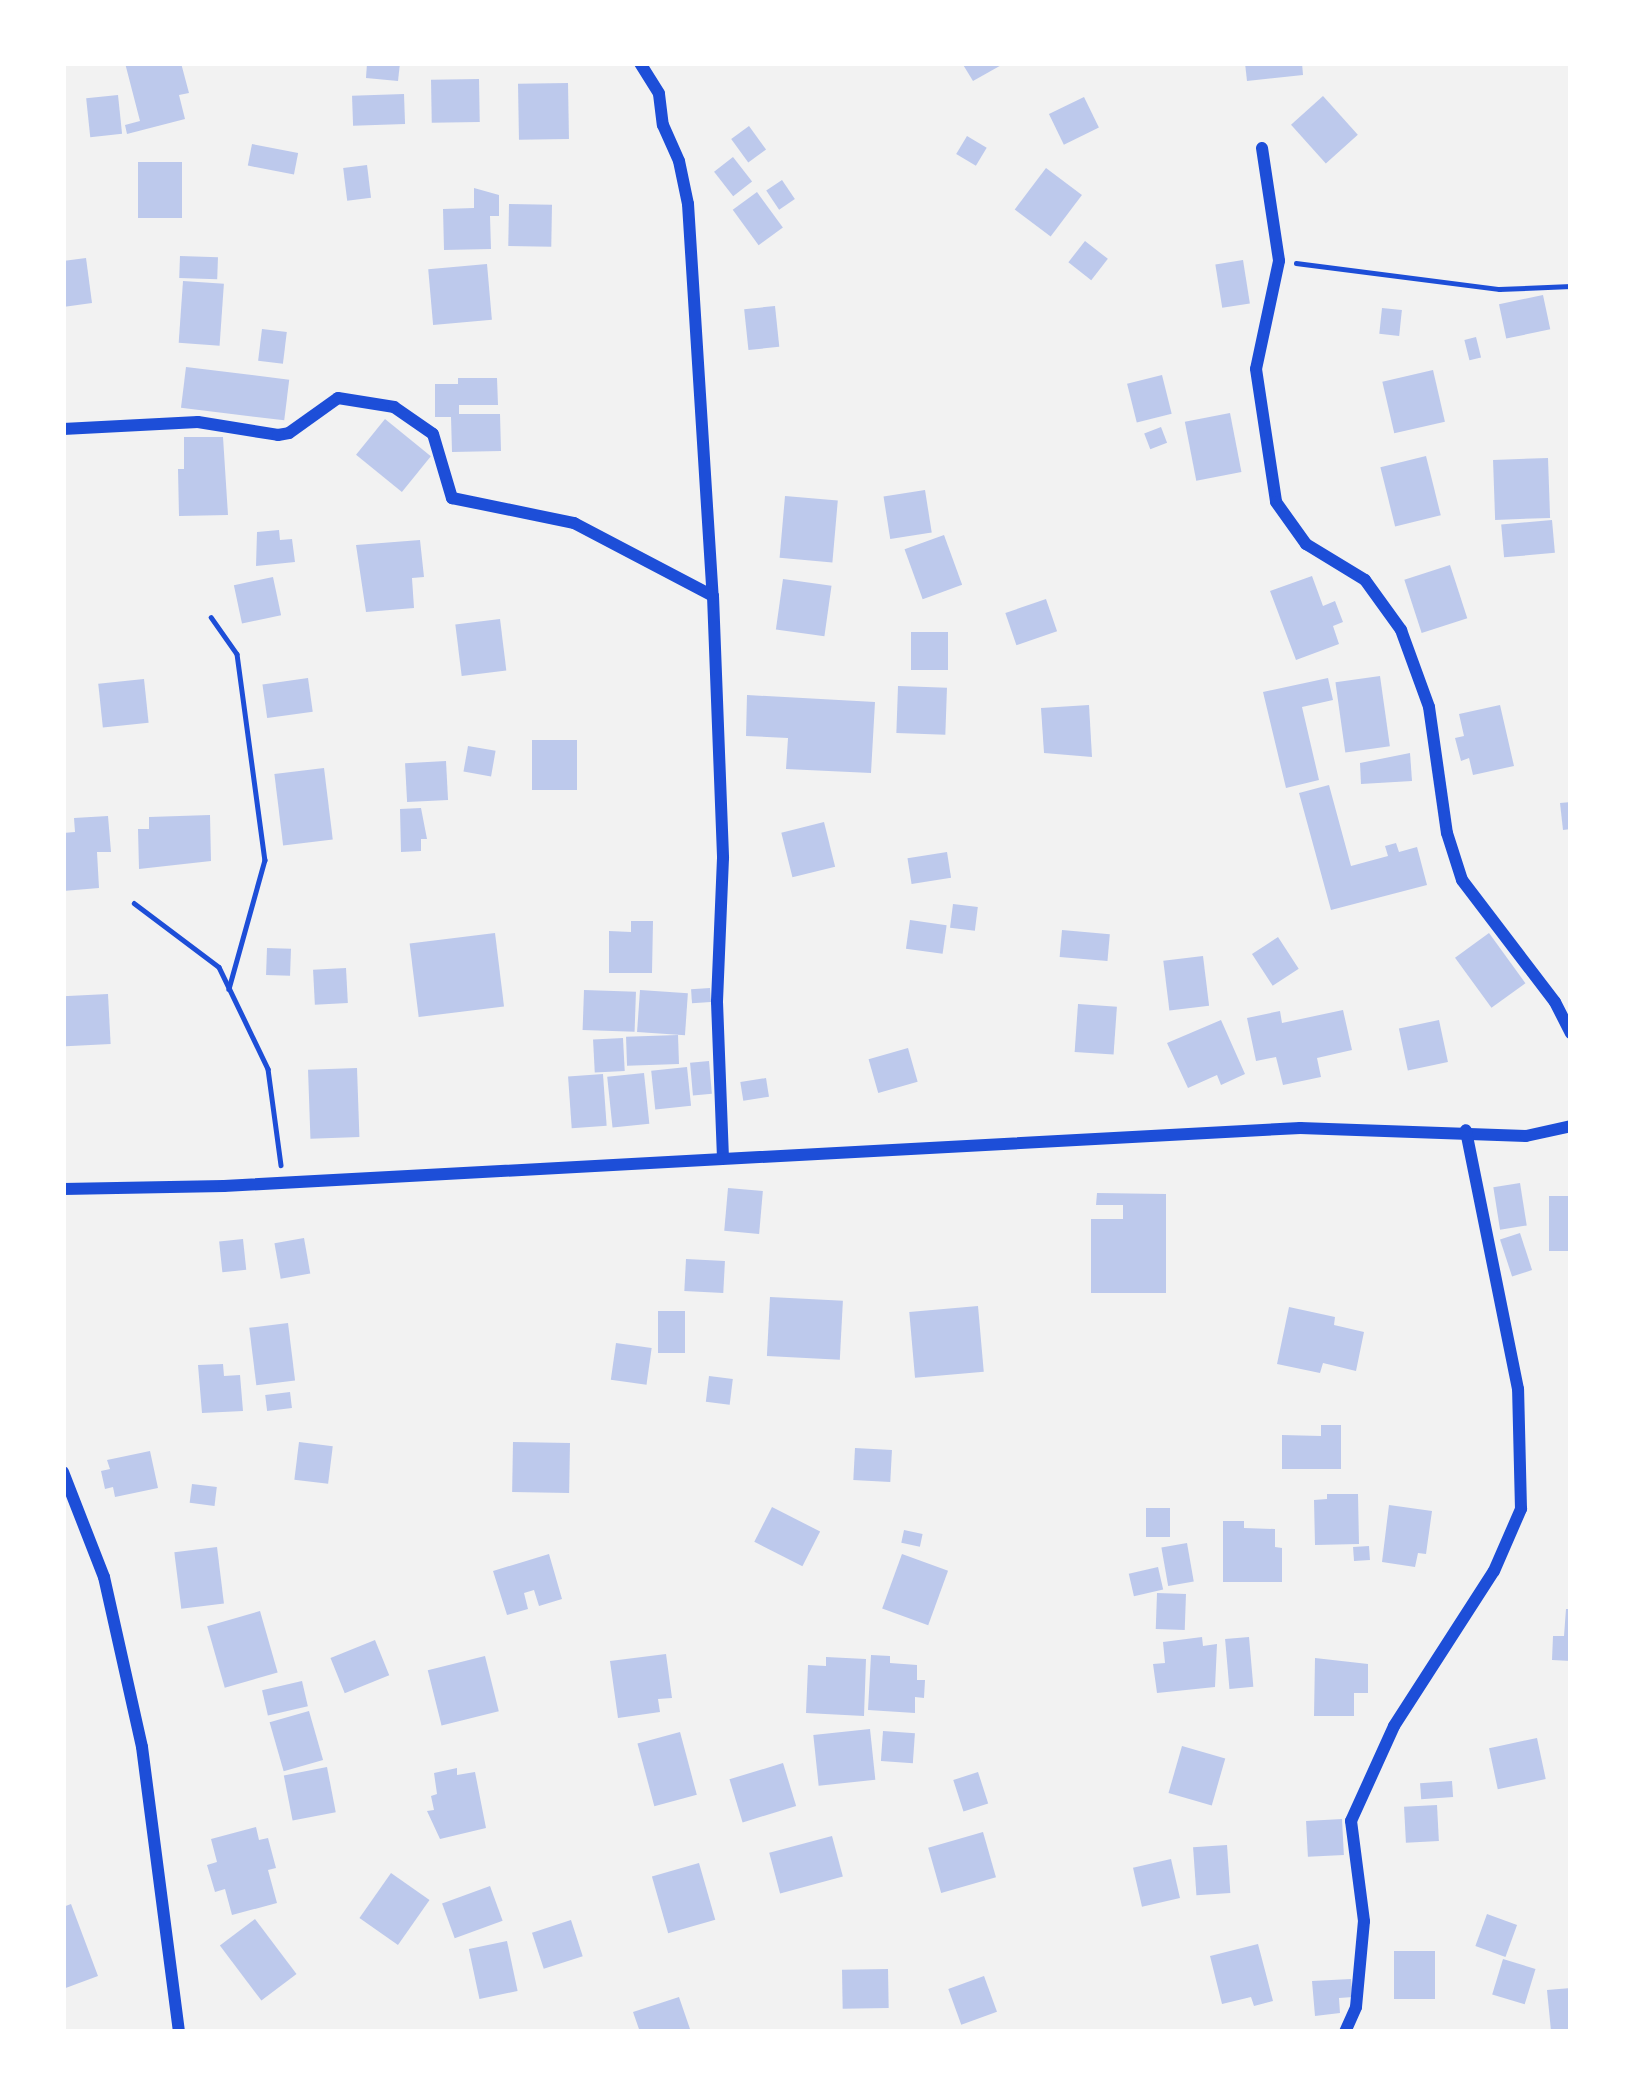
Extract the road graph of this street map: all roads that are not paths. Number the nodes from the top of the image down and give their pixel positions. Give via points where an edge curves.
1 (640, 63) edge
2 (1262, 148) dead end
3 (63, 429) edge
4 (713, 596) junction
5 (1571, 1033) edge
6 (1571, 1126) edge
7 (1466, 1130) junction
8 (723, 1158) junction
9 (63, 1189) edge
10 (63, 1472) edge
11 (179, 2032) edge
12 (1345, 2032) edge

1 - 4 street via 659,94 688,204
2 - 5 street via 1279,261 1256,368 1276,502 1306,544 1364,580 1401,630 1429,706 1462,880
3 - 4 street via 199,422 278,434 338,398 394,407 433,434 452,497 574,523
4 - 8 street
6 - 7 street via 1526,1136
7 - 8 street via 1300,1128
7 - 12 street via 1518,1389 1521,1509 1494,1571 1394,1726 1351,1821 1364,1921 1356,2006
8 - 9 street
10 - 11 street via 104,1577 142,1747

